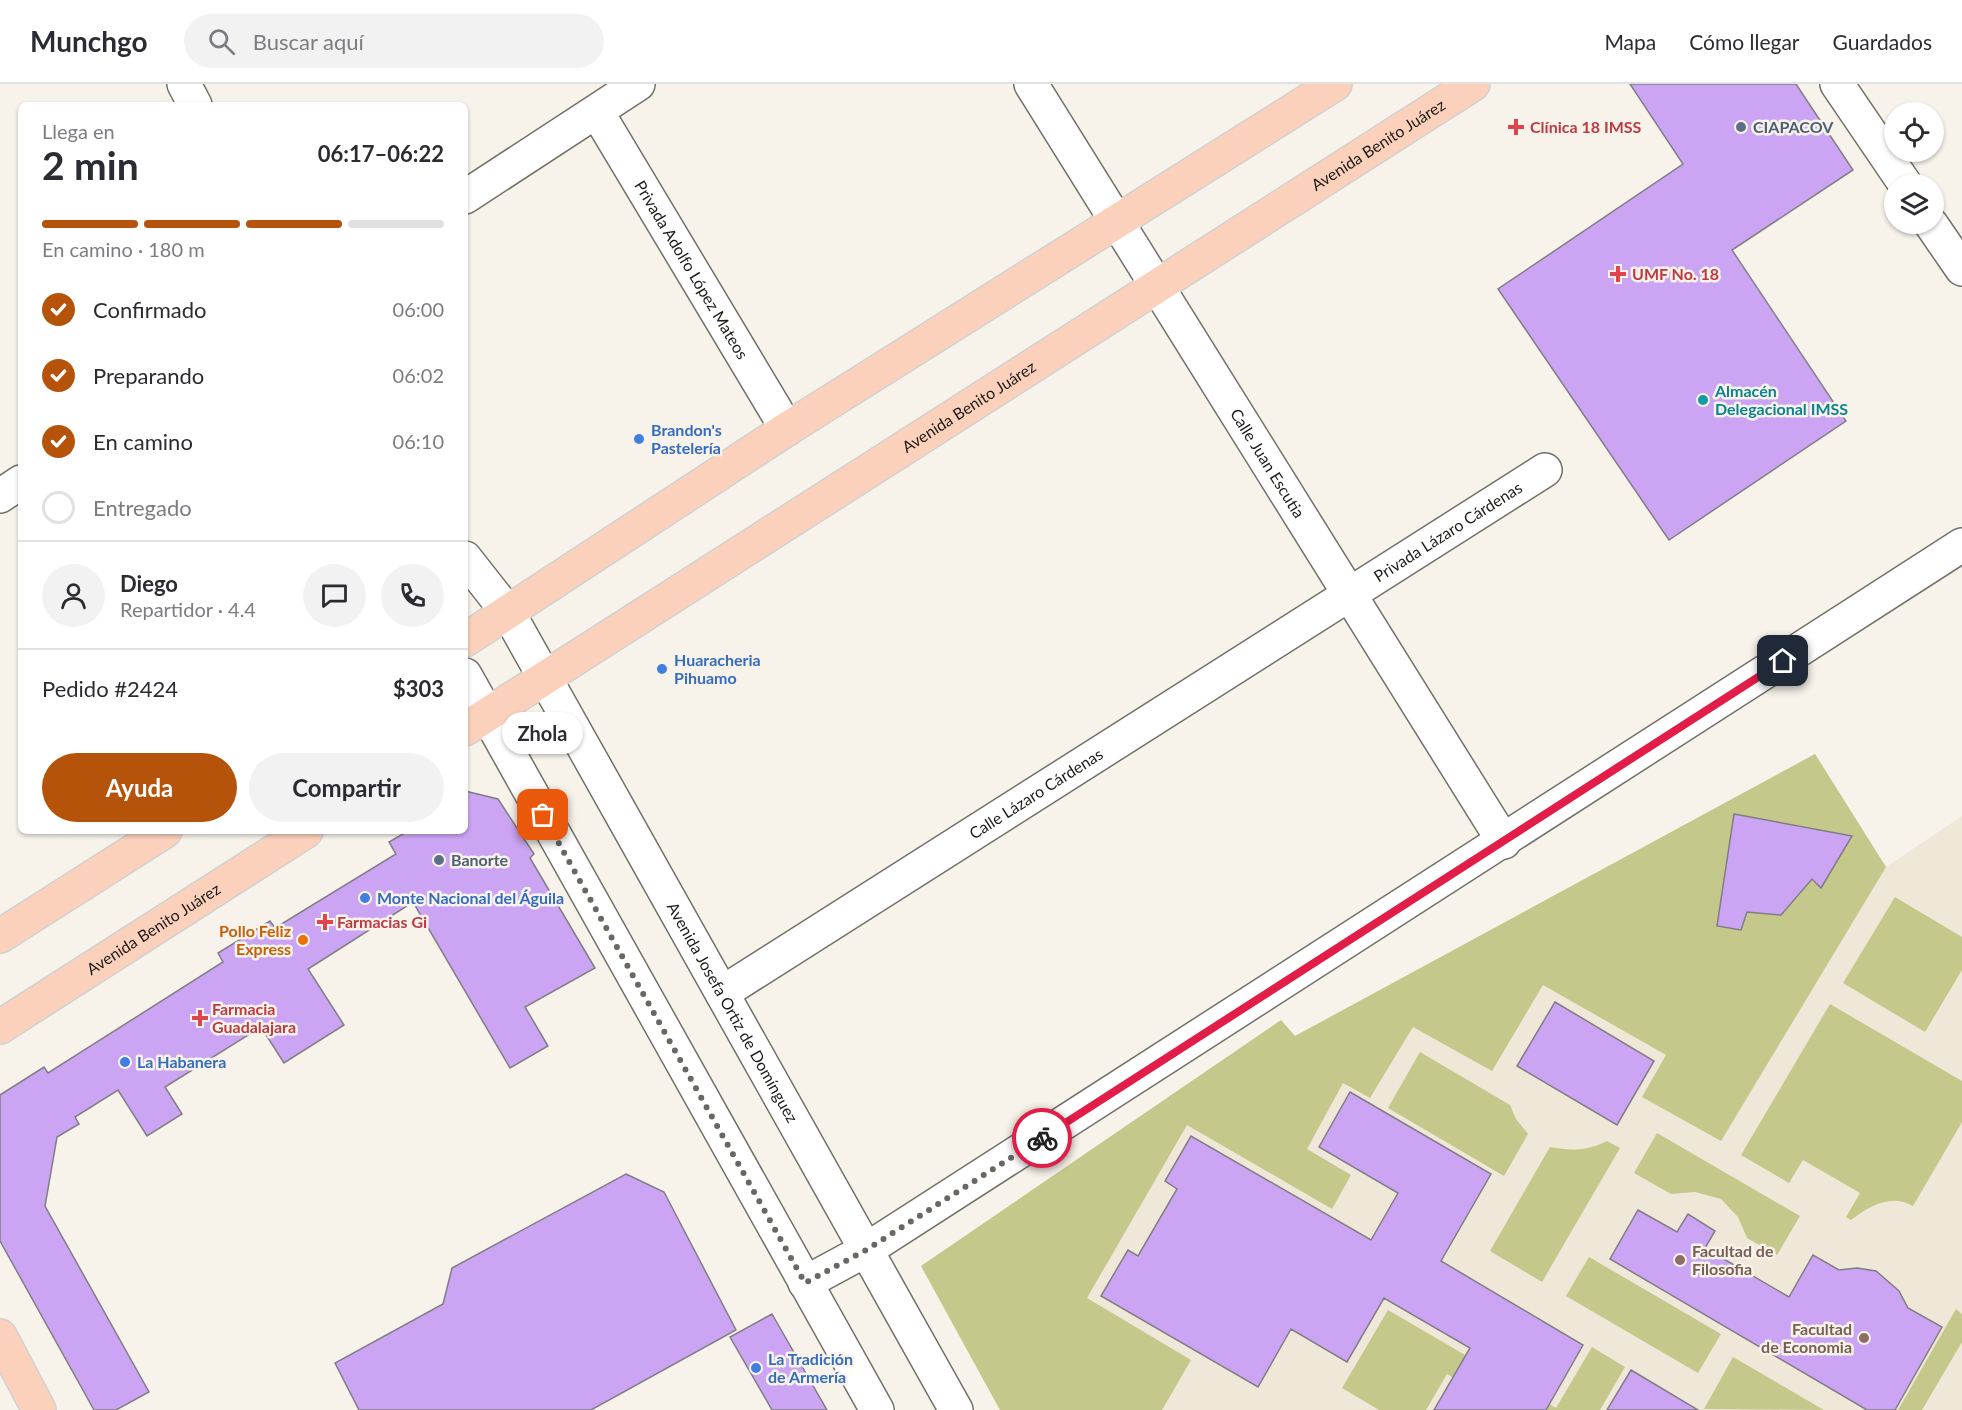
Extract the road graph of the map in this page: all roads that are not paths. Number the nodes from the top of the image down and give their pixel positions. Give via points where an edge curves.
1 (184, 84) edge
2 (638, 84) edge
3 (1030, 84) edge
4 (1335, 84) edge
5 (1473, 84) edge
6 (1837, 84) edge
7 (193, 102) edge
8 (597, 112) junction
9 (1898, 174) edge
10 (468, 195) edge
11 (1117, 223) junction
12 (1946, 231) edge
13 (1962, 269) edge
14 (1158, 288) junction
15 (787, 429) junction
16 (1545, 470) dead end
17 (18, 484) edge
18 (0, 496) edge
19 (1962, 545) edge
20 (468, 562) edge
21 (1350, 595) junction
22 (509, 614) junction
23 (468, 638) edge
24 (546, 680) junction
25 (468, 688) edge
26 (476, 722) edge
27 (160, 834) edge
28 (301, 834) edge
29 (1504, 842) junction
30 (0, 936) edge
31 (722, 993) junction
32 (0, 1027) edge
33 (866, 1250) junction
34 (805, 1283) junction
35 (0, 1336) edge
36 (39, 1410) edge
37 (877, 1410) edge
38 (956, 1410) edge

1 - 7 street
2 - 8 street
3 - 11 street, Calle Juan Escutia
4 - 11 main road
5 - 14 main road, Avenida Benito Juárez
6 - 9 street
8 - 10 street
8 - 15 street, Privada Adolfo López Mateos
11 - 14 street, Calle Juan Escutia
11 - 15 main road
12 - 13 street
14 - 21 street, Calle Juan Escutia
14 - 24 main road, Avenida Benito Juárez
15 - 22 main road
16 - 21 street, Privada Lázaro Cárdenas
17 - 18 street
19 - 29 street
20 - 22 street, Avenida Josefa Ortiz de Domínguez
21 - 29 street, Calle Juan Escutia
21 - 31 street, Calle Lázaro Cárdenas
22 - 23 main road
22 - 24 street, Avenida Josefa Ortiz de Domínguez
24 - 26 main road, Avenida Benito Juárez
24 - 31 street, Avenida Josefa Ortiz de Domínguez
25 - 26 street
26 - 34 street
27 - 30 main road
28 - 32 main road, Avenida Benito Juárez
29 - 33 street
31 - 33 street, Avenida Josefa Ortiz de Domínguez
33 - 34 street
33 - 38 street, Avenida Josefa Ortiz de Domínguez
34 - 37 street
35 - 36 main road

